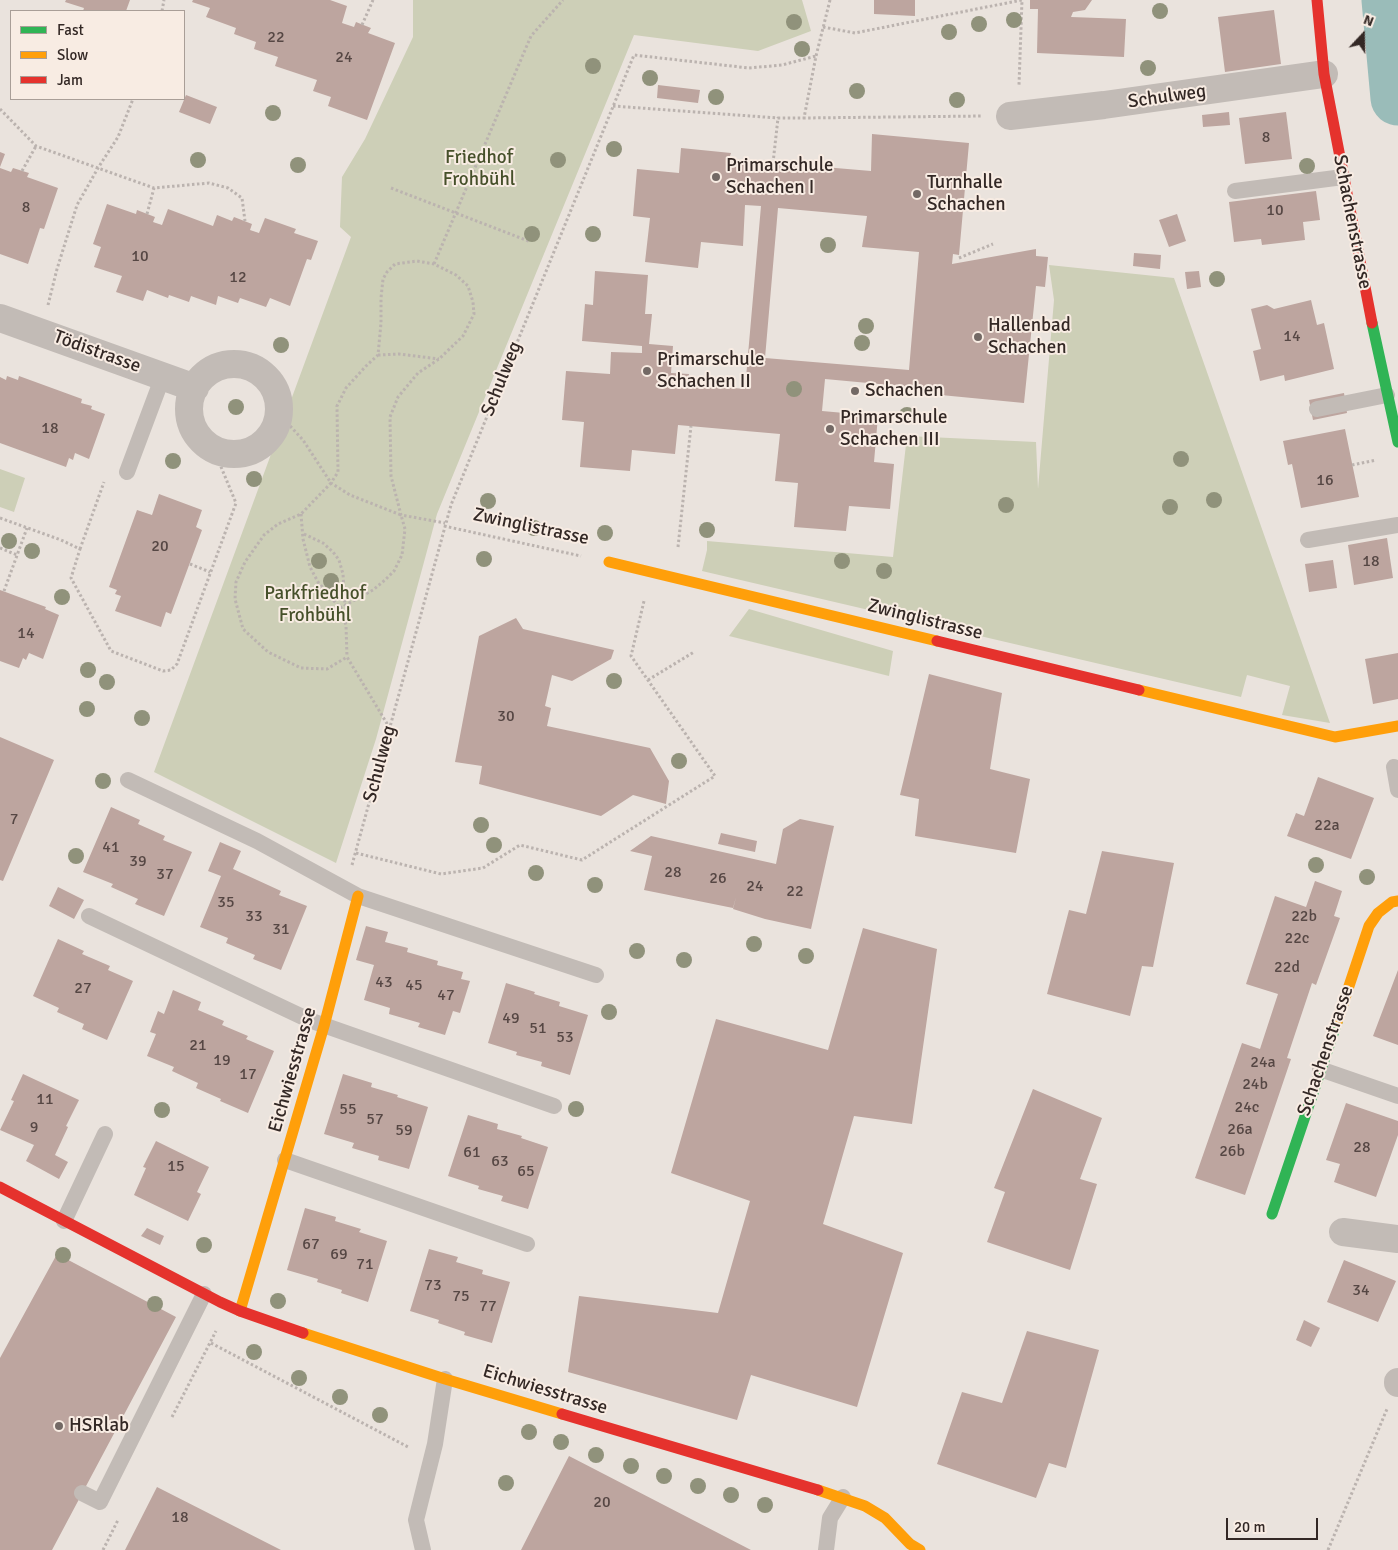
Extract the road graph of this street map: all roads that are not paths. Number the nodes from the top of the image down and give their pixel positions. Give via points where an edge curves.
1 (1317, 0) edge
2 (1324, 74) junction
3 (1014, 116) road end
4 (1343, 177) junction
5 (1234, 190) dead end
6 (0, 318) edge
7 (163, 376) junction
8 (195, 388) junction
9 (1387, 395) junction
10 (1317, 409) dead end
11 (1398, 442) edge
12 (127, 472) dead end
13 (1398, 525) edge
14 (1308, 540) dead end
15 (610, 562) road end
16 (1398, 726) edge
17 (1394, 767) dead end
18 (128, 780) dead end
19 (1398, 790) edge
20 (358, 896) junction
21 (1398, 901) edge
22 (89, 916) dead end
23 (596, 975) dead end
24 (324, 1026) junction
25 (1320, 1069) junction
26 (1398, 1096) edge
27 (554, 1106) dead end
28 (106, 1134) dead end
29 (285, 1160) junction
30 (0, 1187) edge
31 (1272, 1214) dead end
32 (64, 1220) junction
33 (1343, 1232) dead end
34 (1398, 1240) edge
35 (528, 1244) dead end
36 (204, 1294) junction
37 (240, 1311) junction
38 (445, 1378) junction
39 (82, 1493) dead end
40 (843, 1497) junction
41 (423, 1550) edge
42 (826, 1550) edge
43 (920, 1550) edge

1 - 2 street, Schachenstrasse
2 - 3 street, Schulweg
2 - 4 street, Schachenstrasse
4 - 5 lane
4 - 9 street, Schachenstrasse
6 - 7 street, Tödistrasse
7 - 8 street, Tödistrasse
7 - 12 lane
8 - 8 street via 189,416 202,441 214,450 243,454 257,449 268,439 279,419 278,397 272,384 247,366 232,364 217,368 204,375
9 - 10 lane
9 - 11 street, Schachenstrasse
13 - 14 lane
15 - 16 street, Zwinglistrasse via 1335,737
17 - 19 lane
18 - 20 lane via 257,841
20 - 23 lane
20 - 24 street, Eichwiesstrasse
21 - 25 street, Schachenstrasse via 1378,913 1368,926
22 - 24 lane
24 - 27 lane
24 - 29 street, Eichwiesstrasse
25 - 26 lane
25 - 31 street, Schachenstrasse
28 - 32 lane
29 - 35 lane
29 - 37 street, Eichwiesstrasse
30 - 32 street, Eichwiesstrasse
32 - 36 street, Eichwiesstrasse
33 - 34 street
36 - 37 street, Eichwiesstrasse
36 - 39 lane via 100,1502
37 - 38 street, Eichwiesstrasse
38 - 40 street, Eichwiesstrasse
38 - 41 lane via 416,1520
40 - 42 lane via 830,1518
40 - 43 street, Eichwiesstrasse via 886,1518

